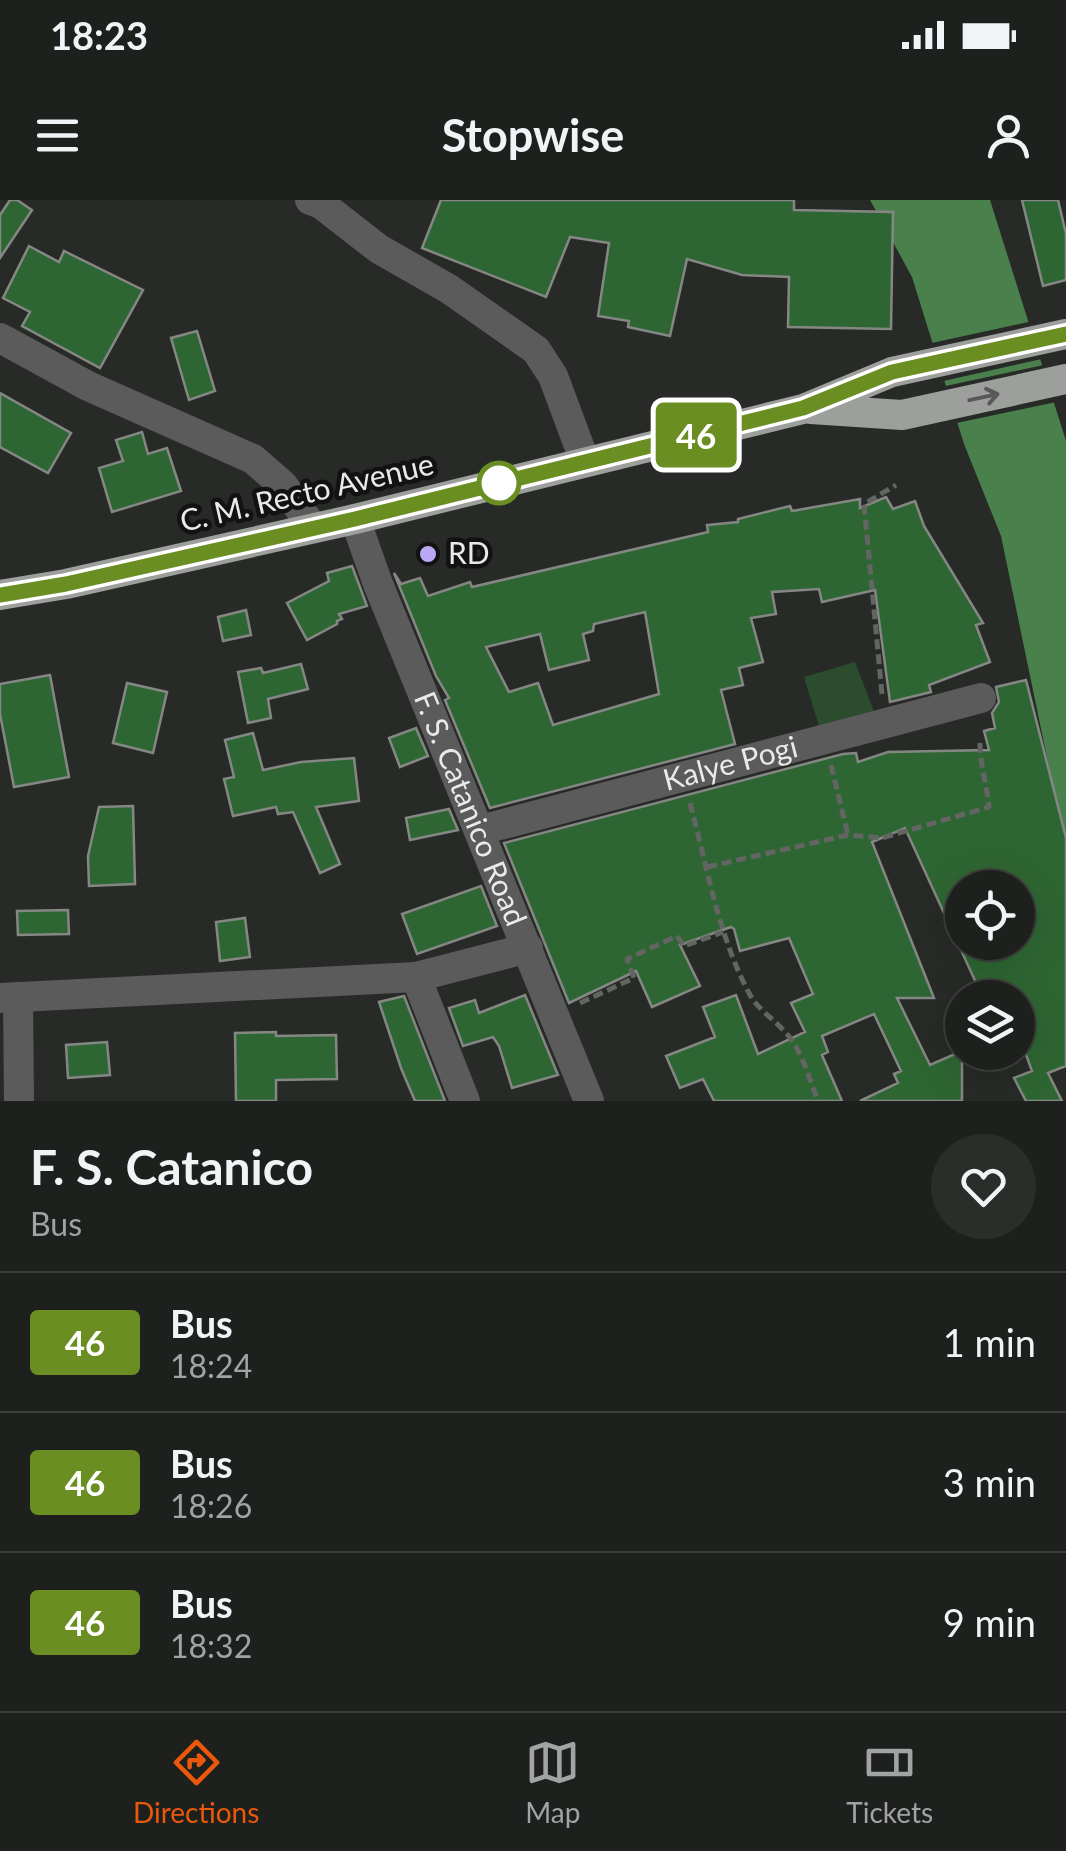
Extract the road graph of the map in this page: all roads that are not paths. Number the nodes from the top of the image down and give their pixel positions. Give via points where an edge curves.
1 (310, 200) edge
2 (1066, 334) edge
3 (0, 338) edge
4 (1066, 380) edge
5 (803, 408) junction
6 (585, 462) junction
7 (355, 519) junction
8 (313, 528) junction
9 (0, 595) edge
10 (980, 698) dead end
11 (481, 830) junction
12 (528, 948) junction
13 (416, 977) junction
14 (9, 997) edge
15 (19, 1101) edge
16 (465, 1101) edge
17 (588, 1101) edge

1 - 6 street via 536,350 553,376
2 - 5 highway, C. M. Recto Avenue via 892,372
3 - 8 street via 88,386 253,459 283,485
5 -> 4 highway, C. M. Recto Avenue via 902,415
5 - 6 highway, C. M. Recto Avenue
6 - 7 highway, C. M. Recto Avenue
7 - 8 highway, C. M. Recto Avenue
7 - 11 street, F. S. Catanico Road
8 - 9 highway, C. M. Recto Avenue
10 - 11 street, Kalye Pogi
11 - 12 street, F. S. Catanico Road
12 - 13 street
12 - 17 street, F. S. Catanico Road
13 - 14 street
13 - 16 street
14 - 15 street

